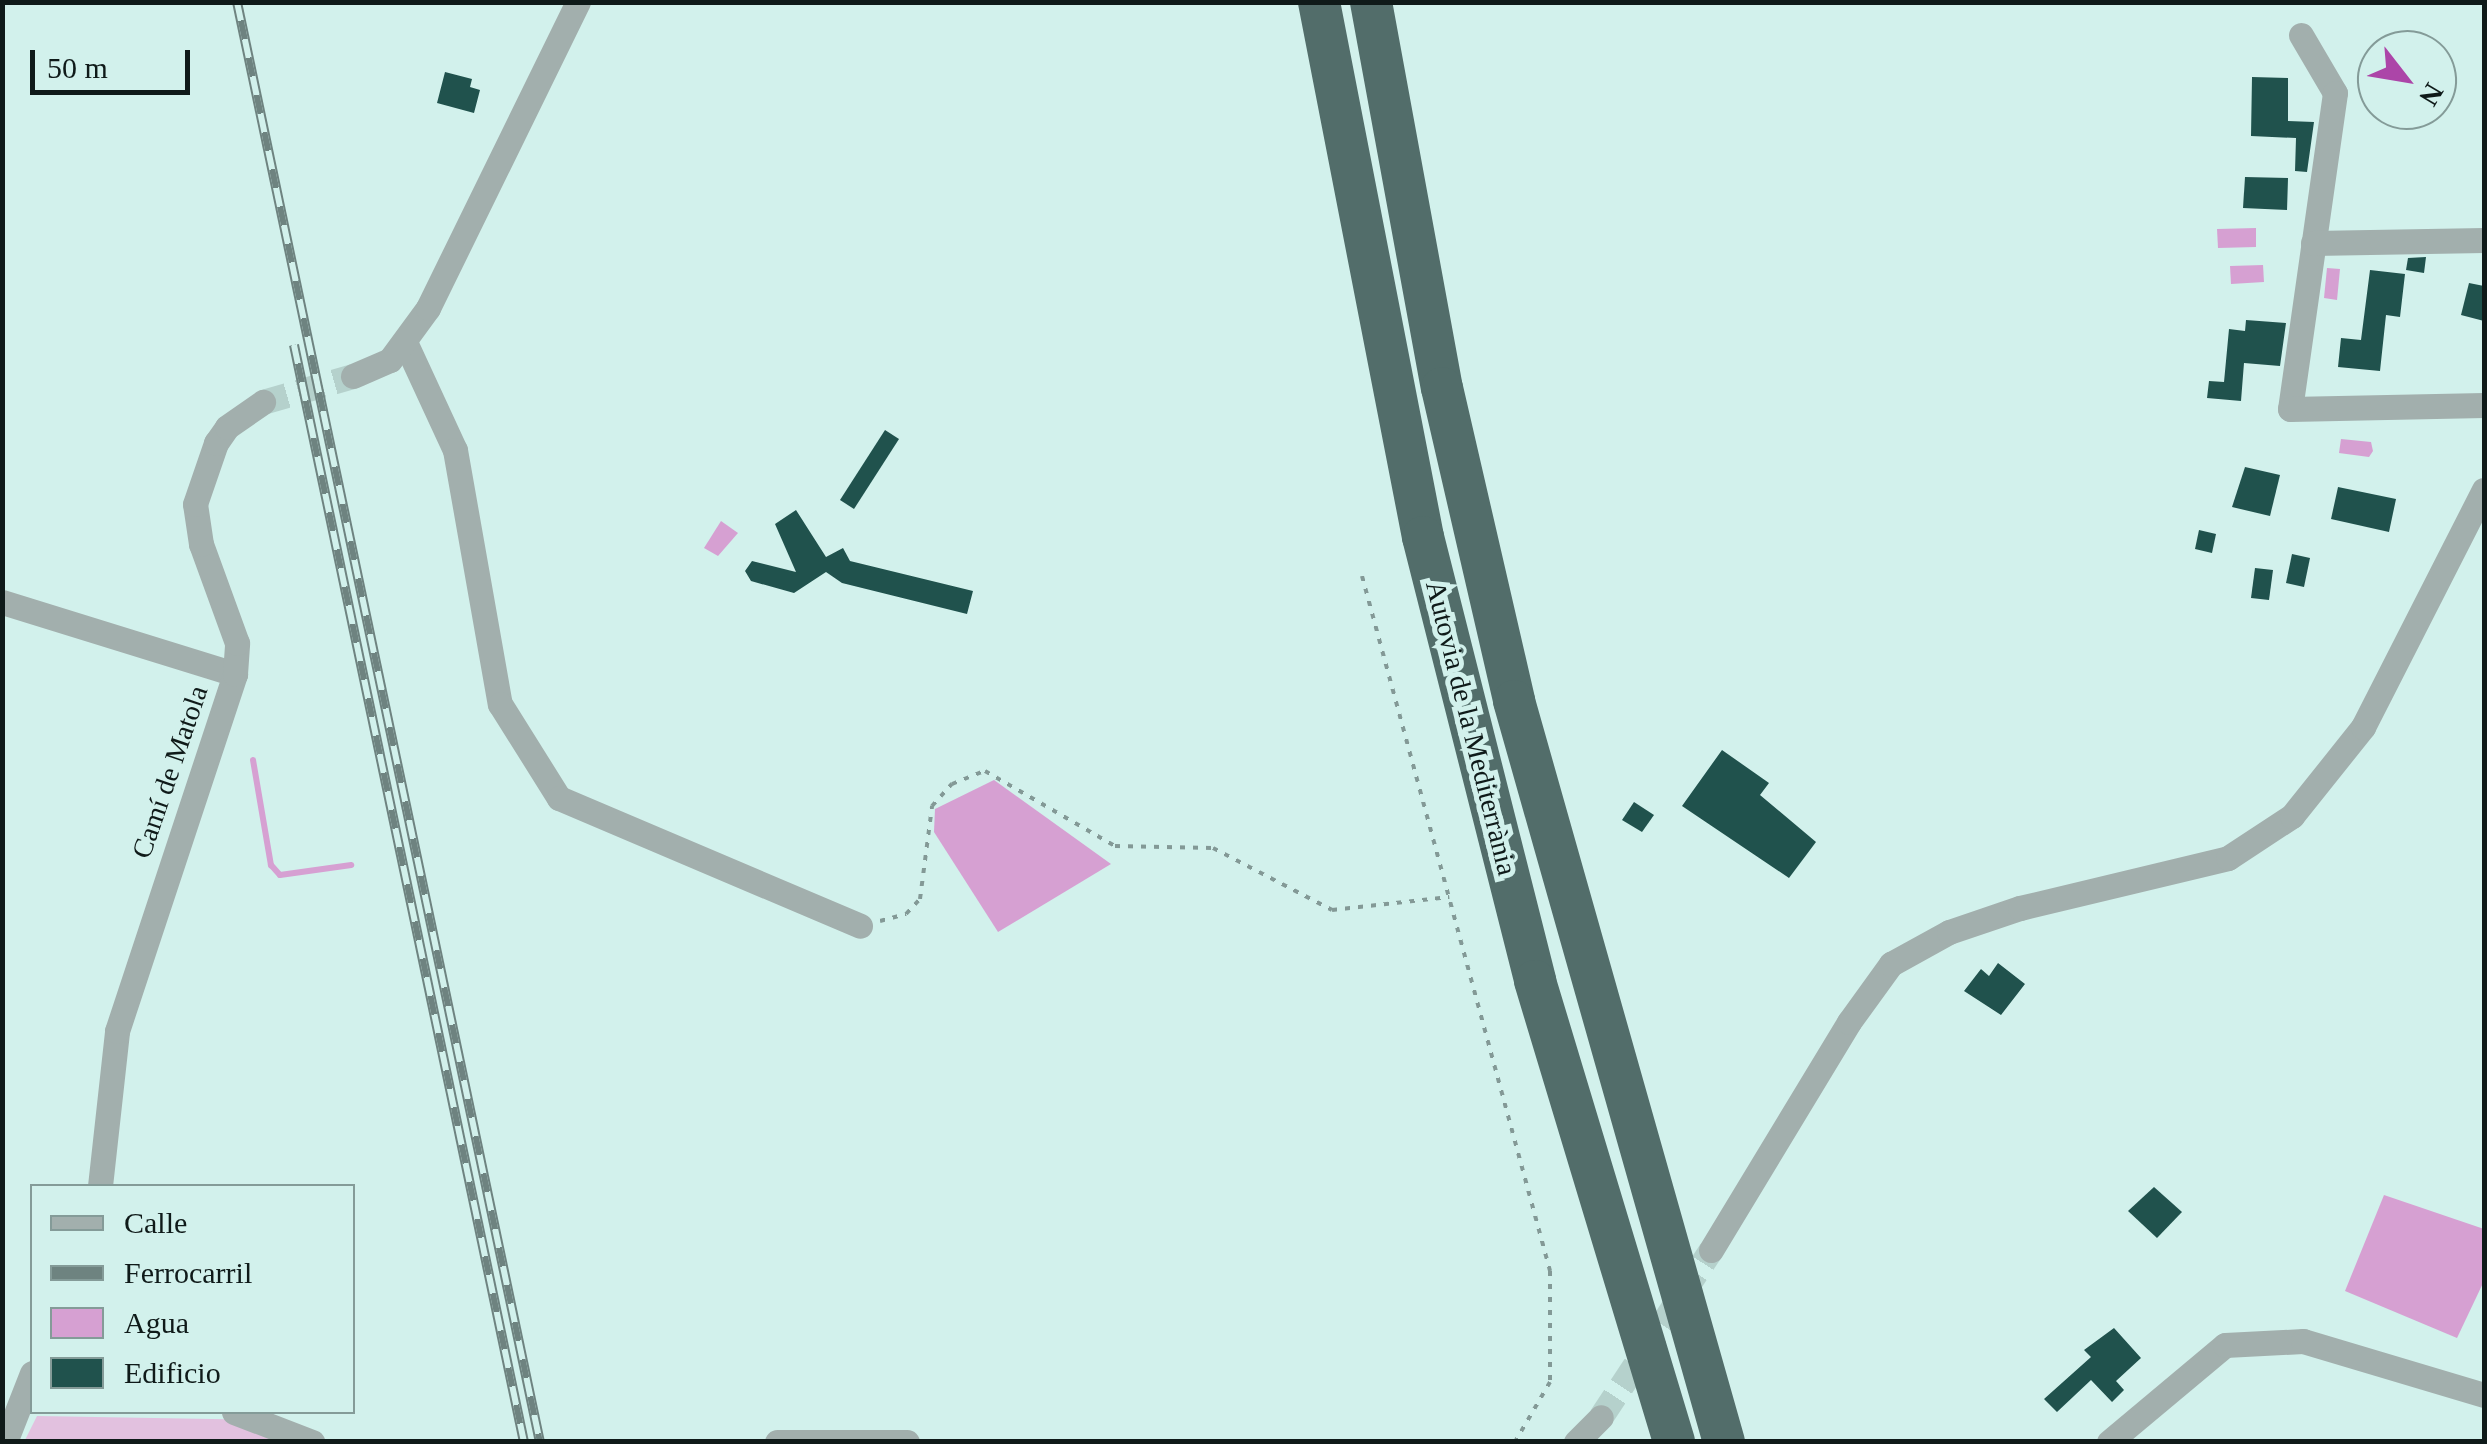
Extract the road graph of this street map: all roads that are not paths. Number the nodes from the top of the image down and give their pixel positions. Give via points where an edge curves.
1 (578, 2) edge
2 (1319, 2) edge
3 (1371, 2) edge
4 (2301, 35) dead end
5 (2484, 240) edge
6 (2314, 242) junction
7 (405, 342) junction
8 (354, 376) tunnel mouth
9 (263, 402) tunnel mouth
10 (2484, 404) edge
11 (2484, 490) edge
12 (2, 602) edge
13 (235, 674) junction
14 (860, 926) road end
15 (100, 1184) edge
16 (1711, 1250) tunnel mouth
17 (30, 1384) edge
18 (2484, 1394) edge
19 (239, 1414) edge
20 (1600, 1417) tunnel mouth
21 (5, 1442) edge
22 (312, 1442) edge
23 (777, 1442) edge
24 (906, 1442) edge
25 (1576, 1442) edge
26 (1674, 1442) edge
27 (1724, 1442) edge
28 (2109, 1442) edge

1 - 7 street
2 - 26 highway, Autovia de la Mediterrània via 1423,537 1535,981
3 - 27 highway, Autovia de la Mediterrània via 1442,388 1514,701
4 - 6 street via 2335,93
5 - 6 street
6 - 10 street via 2290,409
7 - 8 street via 372,373
7 - 14 street via 455,450 500,704 558,798
9 - 13 street, Camí de Matola via 227,426 195,504 201,544 237,644
11 - 16 street via 2363,727 2292,816 2228,858 2020,908 1949,932 1891,964 1848,1022
12 - 13 street
13 - 15 street, Camí de Matola via 117,1030
17 - 21 street
18 - 28 street via 2303,1341 2225,1345
19 - 22 street
20 - 25 street
23 - 24 street

